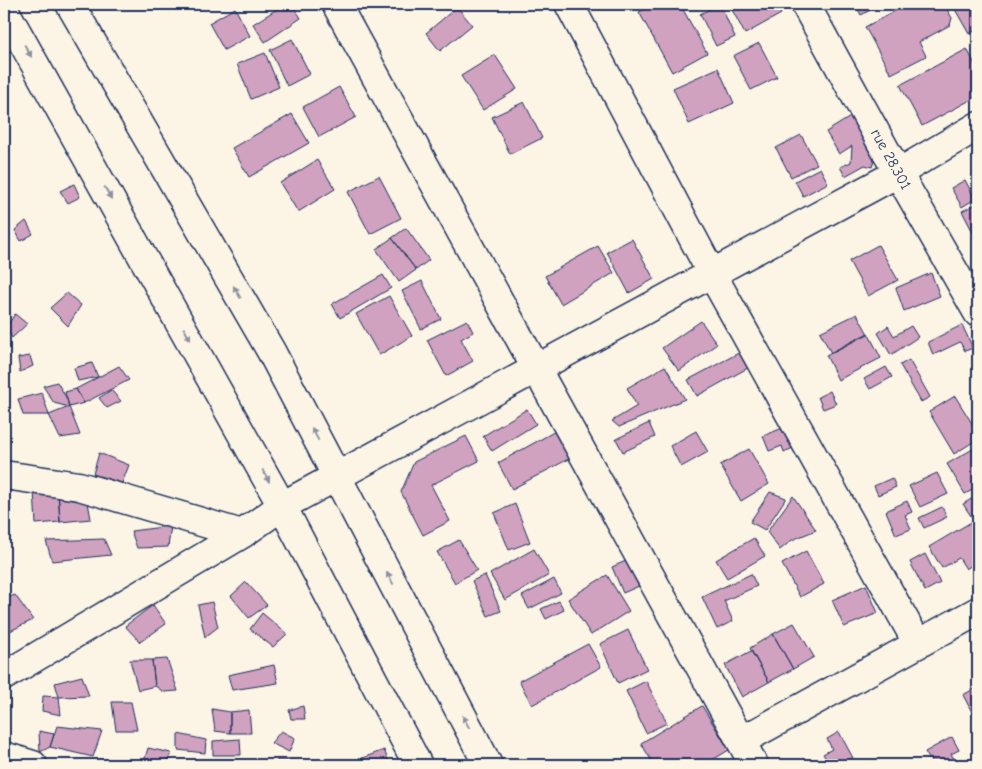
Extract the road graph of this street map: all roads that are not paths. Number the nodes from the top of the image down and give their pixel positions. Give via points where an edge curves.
1 (70, 4) edge
2 (336, 4) edge
3 (569, 4) edge
4 (806, 4) edge
5 (4, 9) edge
6 (978, 126) edge
7 (898, 173) junction
8 (712, 274) junction
9 (978, 313) edge
10 (536, 367) junction
11 (4, 475) edge
12 (337, 476) junction
13 (282, 506) junction
14 (242, 534) junction
15 (978, 611) edge
16 (918, 644) junction
17 (4, 676) edge
18 (741, 741) junction
19 (4, 756) edge
20 (32, 765) edge
21 (418, 765) edge
22 (488, 765) edge
23 (754, 765) edge

12 -> 1 street via 271,351
2 - 10 street
3 - 8 street
4 - 7 street, rue 28.301
5 -> 13 street
6 - 7 street
7 - 8 street
7 - 9 street, rue 28.301
8 - 10 street
8 - 16 street
10 - 12 street
10 - 18 street
11 - 14 street via 78,486
12 - 13 street
22 -> 12 street
13 - 14 street
13 - 21 street
14 - 17 street
15 - 16 street
16 - 18 street
18 - 23 street
19 - 20 street

